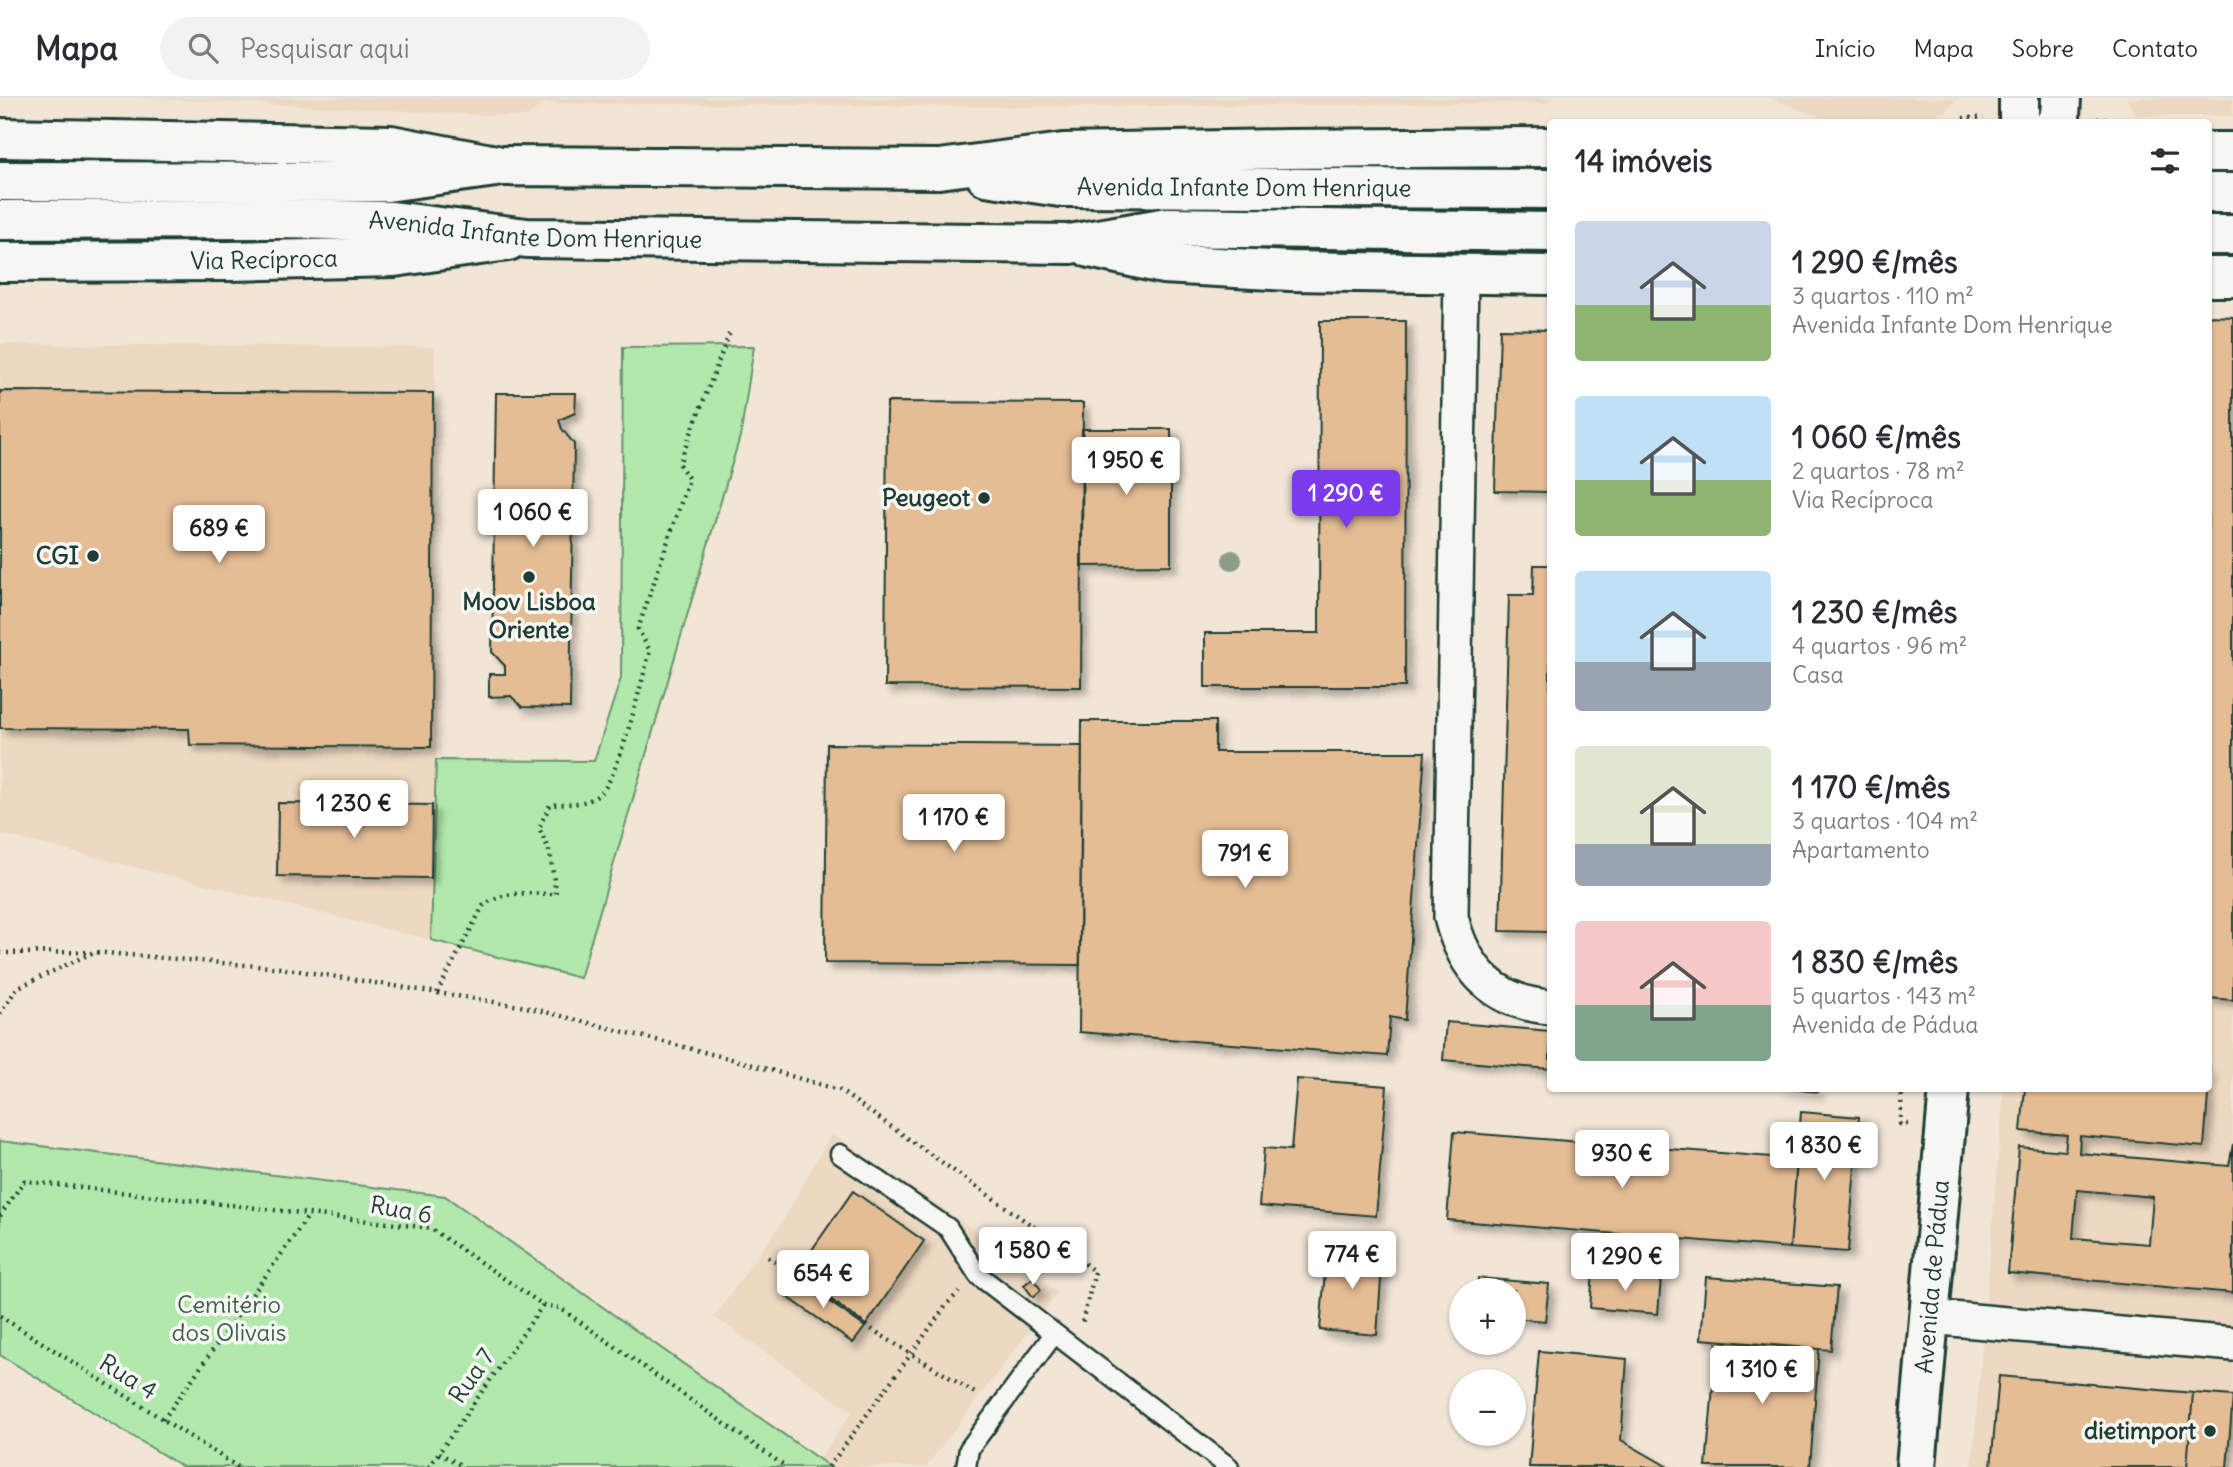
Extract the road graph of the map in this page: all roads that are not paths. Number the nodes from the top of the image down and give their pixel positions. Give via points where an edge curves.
1 (2019, 98) edge
2 (2061, 98) edge
3 (2019, 119) edge
4 (2059, 119) edge
5 (0, 138) edge
6 (1547, 147) edge
7 (2212, 152) edge
8 (2233, 152) edge
9 (503, 166) junction
10 (939, 169) junction
11 (0, 181) edge
12 (1547, 189) edge
13 (2212, 193) edge
14 (2233, 193) edge
15 (0, 220) edge
16 (1547, 232) edge
17 (2212, 235) edge
18 (2233, 235) edge
19 (527, 238) junction
20 (1070, 244) junction
21 (0, 262) edge
22 (1461, 275) junction
23 (1547, 275) edge
24 (2212, 277) edge
25 (2233, 277) edge
26 (1547, 1007) edge
27 (1949, 1092) edge
28 (840, 1154) dead end
29 (1929, 1317) junction
30 (1054, 1334) junction
31 (2233, 1344) edge
32 (966, 1467) edge
33 (1229, 1467) edge
34 (1916, 1467) edge

1 - 3 main road
2 - 4 main road
5 - 9 main road via 391,145
6 - 10 main road, Avenida Infante Dom Henrique via 1063,153
7 - 8 main road
9 - 10 main road, Avenida Infante Dom Henrique
9 - 11 main road, Avenida Infante Dom Henrique via 387,182
10 - 12 main road, Avenida Infante Dom Henrique via 1060,187
13 - 14 main road
15 - 19 main road, Avenida Infante Dom Henrique via 392,221
16 - 20 main road, Avenida Infante Dom Henrique via 1168,227
17 - 18 main road
19 - 20 main road, Avenida Infante Dom Henrique
19 - 21 main road, Via Recíproca via 394,257
20 - 22 main road, Avenida Infante Dom Henrique via 1163,264
22 - 23 main road, Avenida Infante Dom Henrique
22 - 26 street via 1451,918 1464,955 1488,984 1523,1003
24 - 25 main road
27 - 29 main road, Avenida de Pádua
28 - 30 lane via 948,1227 978,1275
29 - 31 street
29 - 34 main road, Avenida de Pádua
30 - 32 lane via 969,1449
30 - 33 lane

